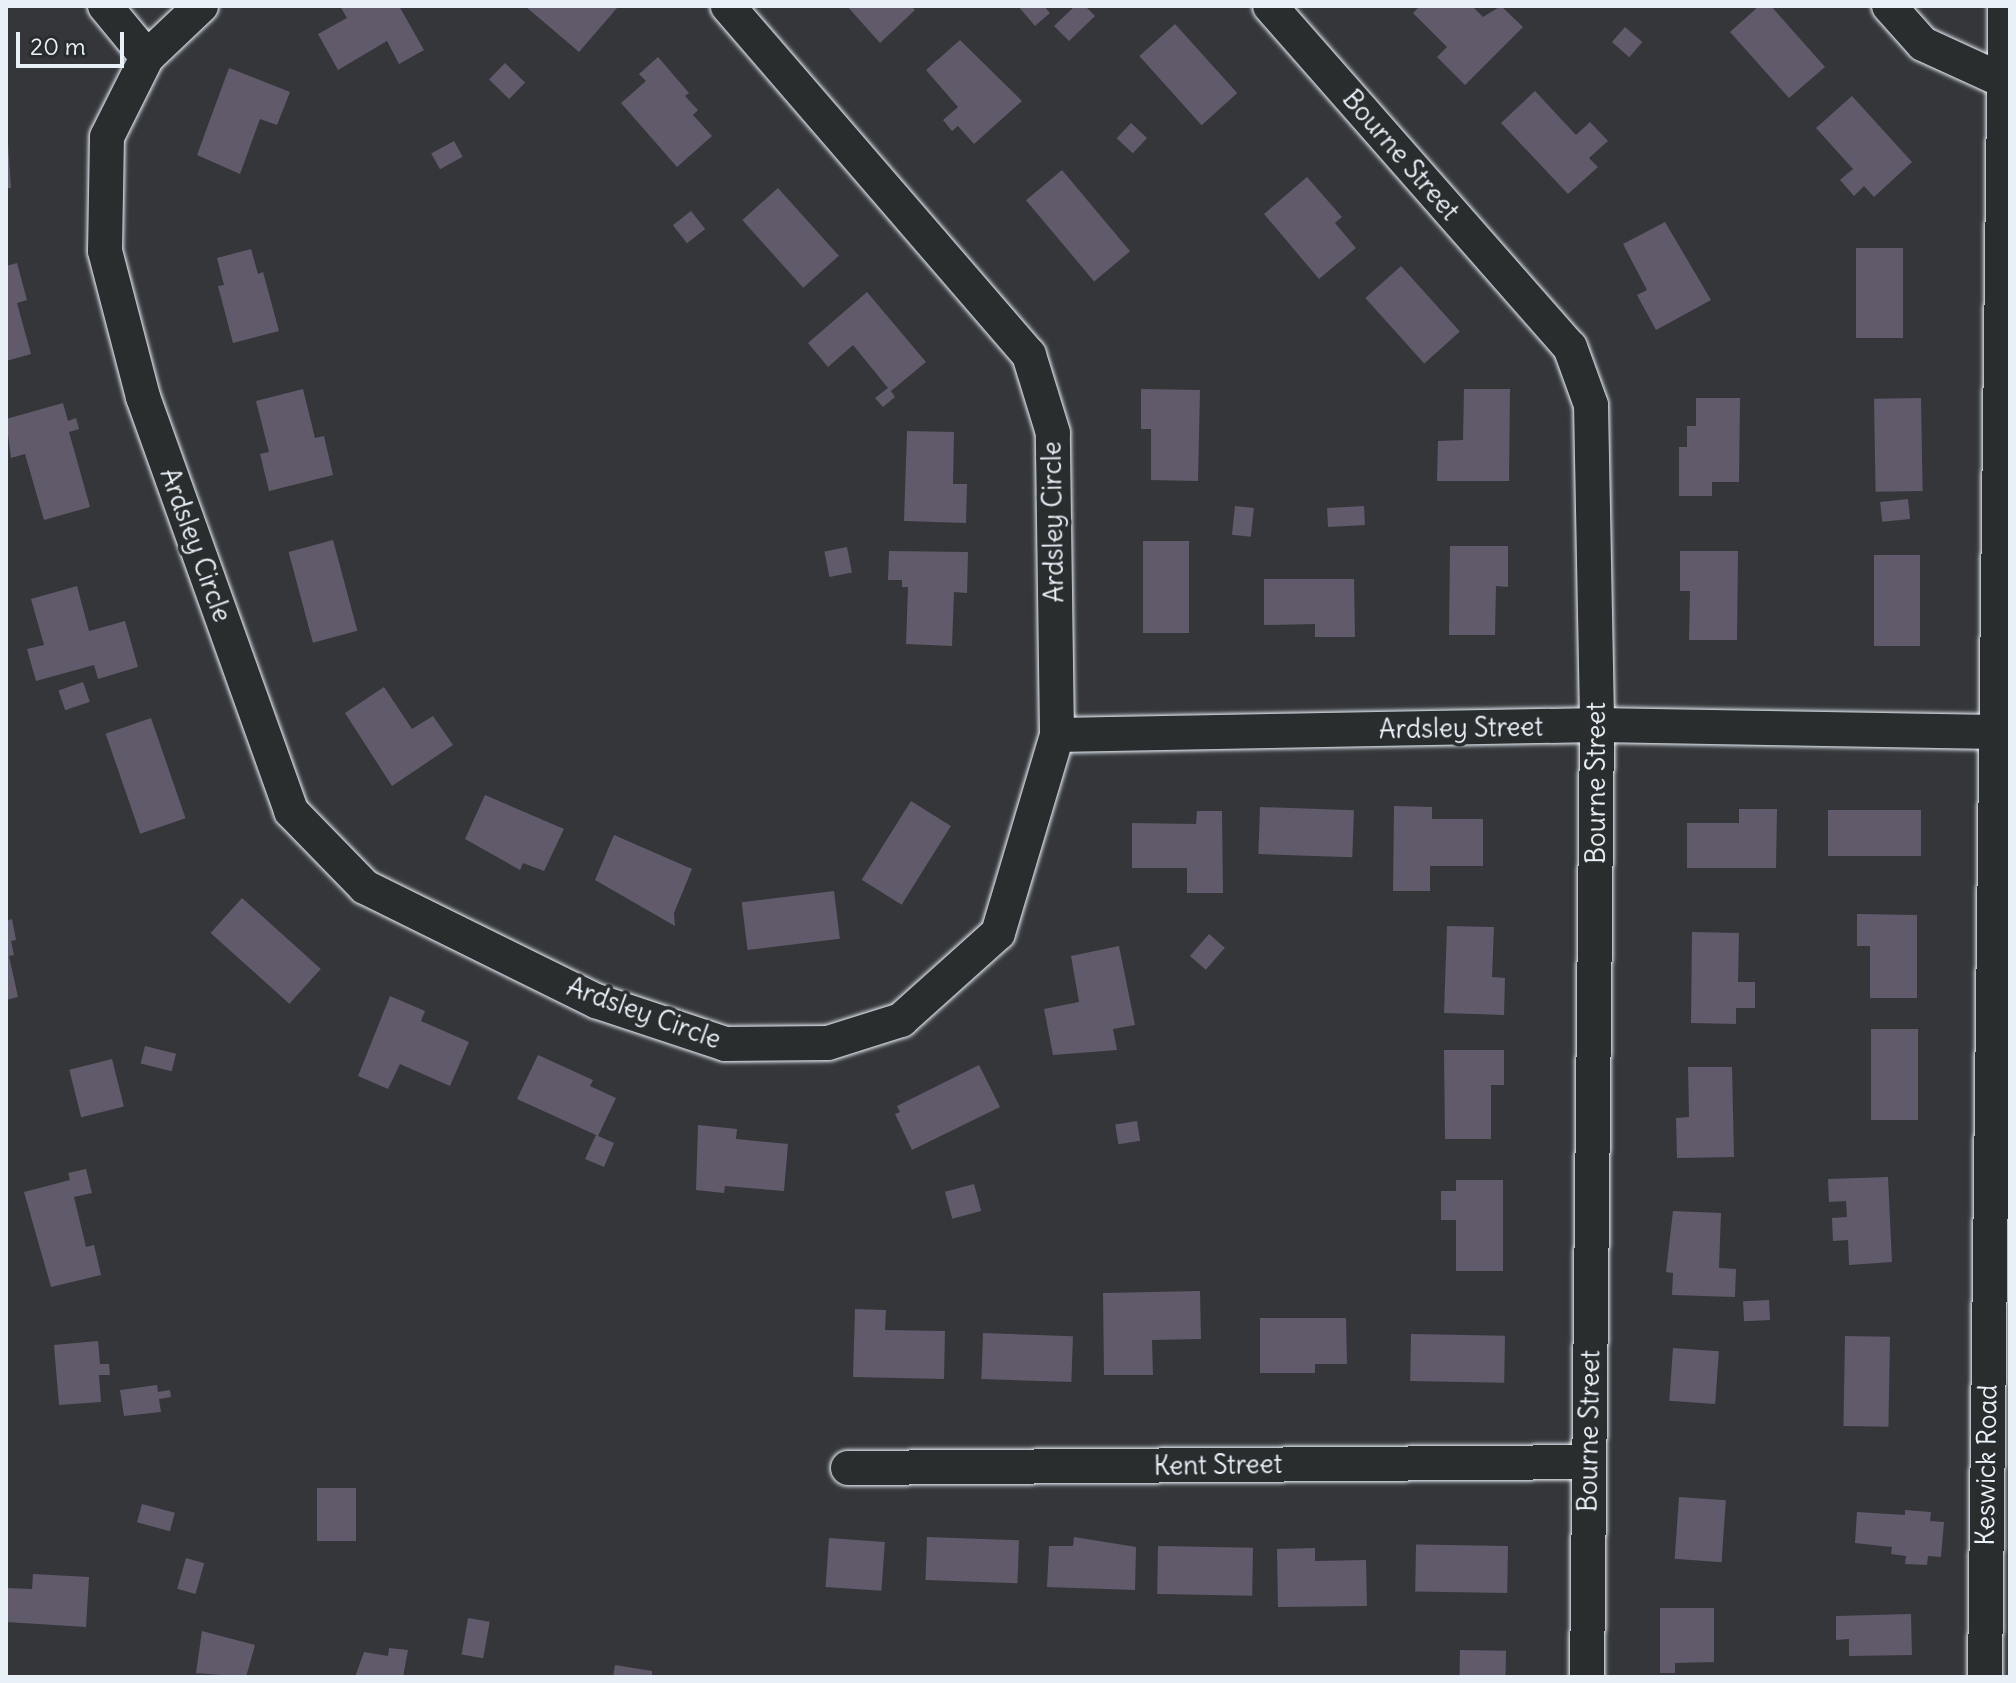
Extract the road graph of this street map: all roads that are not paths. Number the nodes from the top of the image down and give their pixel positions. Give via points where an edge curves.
1 (105, 6) edge
2 (201, 6) edge
3 (728, 6) edge
4 (1270, 6) edge
5 (1889, 6) edge
6 (2005, 6) edge
7 (147, 57) junction
8 (2006, 82) junction
9 (1597, 725) junction
10 (2004, 732) edge
11 (1057, 735) junction
12 (1588, 1462) junction
13 (848, 1468) dead end
14 (1587, 1677) edge
15 (1985, 1677) edge

1 - 7 street
2 - 7 street, Ardsley Circle
3 - 11 street, Ardsley Circle via 1029,355 1053,433
4 - 9 street, Bourne Street via 1570,347 1591,405
5 - 8 street via 1923,44
6 - 8 street, Keswick Road
7 - 11 street, Ardsley Circle via 107,137 105,251 143,397 291,811 365,887 596,1001 725,1044 828,1043 901,1020 998,933
8 - 10 street, Keswick Road
9 - 10 street, Ardsley Street
9 - 11 street, Ardsley Street
9 - 12 street, Bourne Street
10 - 15 street, Keswick Road
12 - 13 street, Kent Street
12 - 14 street, Bourne Street

